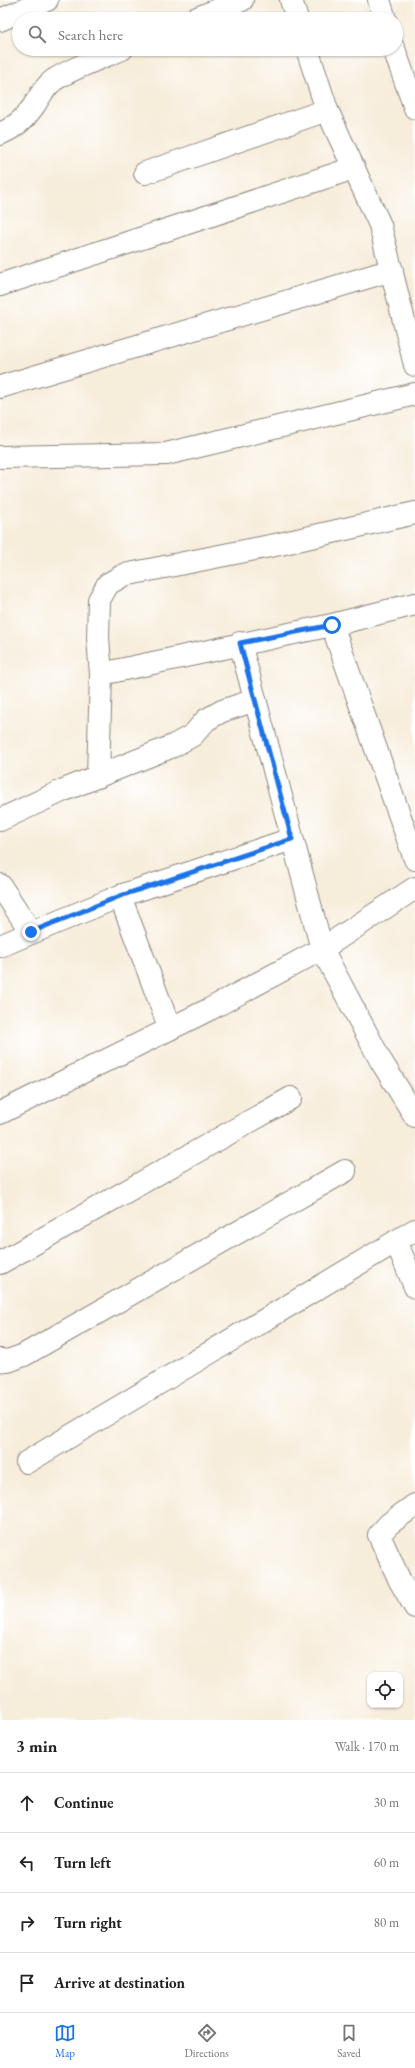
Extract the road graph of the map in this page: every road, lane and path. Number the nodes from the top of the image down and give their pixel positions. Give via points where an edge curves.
1 (47, 0) edge
2 (242, 0) edge
3 (291, 0) edge
4 (378, 0) edge
5 (19, 12) edge
6 (212, 12) edge
7 (295, 12) edge
8 (382, 12) edge
9 (12, 15) edge
10 (0, 20) edge
11 (107, 56) edge
12 (309, 56) edge
13 (396, 56) edge
14 (415, 108) edge
15 (327, 110) junction
16 (0, 134) edge
17 (354, 168) junction
18 (145, 173) dead end
19 (392, 270) junction
20 (0, 285) edge
21 (415, 365) edge
22 (0, 387) edge
23 (415, 394) edge
24 (0, 457) edge
25 (415, 513) edge
26 (415, 604) edge
27 (332, 625) junction
28 (240, 643) junction
29 (101, 674) junction
30 (255, 700) junction
31 (98, 777) junction
32 (0, 820) edge
33 (292, 839) junction
34 (415, 859) edge
35 (0, 885) edge
36 (415, 888) edge
37 (120, 896) junction
38 (31, 932) junction
39 (0, 946) edge
40 (322, 949) junction
41 (170, 1029) junction
42 (291, 1098) dead end
43 (0, 1113) edge
44 (415, 1116) edge
45 (345, 1171) dead end
46 (415, 1230) edge
47 (396, 1241) junction
48 (0, 1263) edge
49 (415, 1288) edge
50 (0, 1360) edge
51 (27, 1462) dead end
52 (415, 1505) edge
53 (415, 1607) edge

1 - 5 street
2 - 6 street
3 - 7 street
4 - 8 street
9 - 10 street
11 - 16 street via 54,80 41,92 24,119
12 - 15 street
13 - 14 street
15 - 17 street
15 - 18 street
17 - 19 street via 380,225
17 - 20 street
19 - 21 street
19 - 22 street
23 - 24 street via 166,454
25 - 29 street via 280,544 124,575 108,584 99,600 98,638
26 - 27 street
27 - 28 street
27 - 34 street
28 - 29 street
28 - 30 street
29 - 31 street
30 - 31 street via 222,711 206,720 193,735 173,746
30 - 33 street
31 - 32 street
33 - 37 street
33 - 40 street
35 - 38 street
36 - 40 street
37 - 38 street
37 - 41 street
38 - 39 street
40 - 41 street
40 - 44 street via 381,1061
41 - 43 street
42 - 48 street
45 - 50 street via 24,1355 8,1361
46 - 47 street
47 - 49 street
47 - 51 street
52 - 53 street via 389,1524 379,1535

